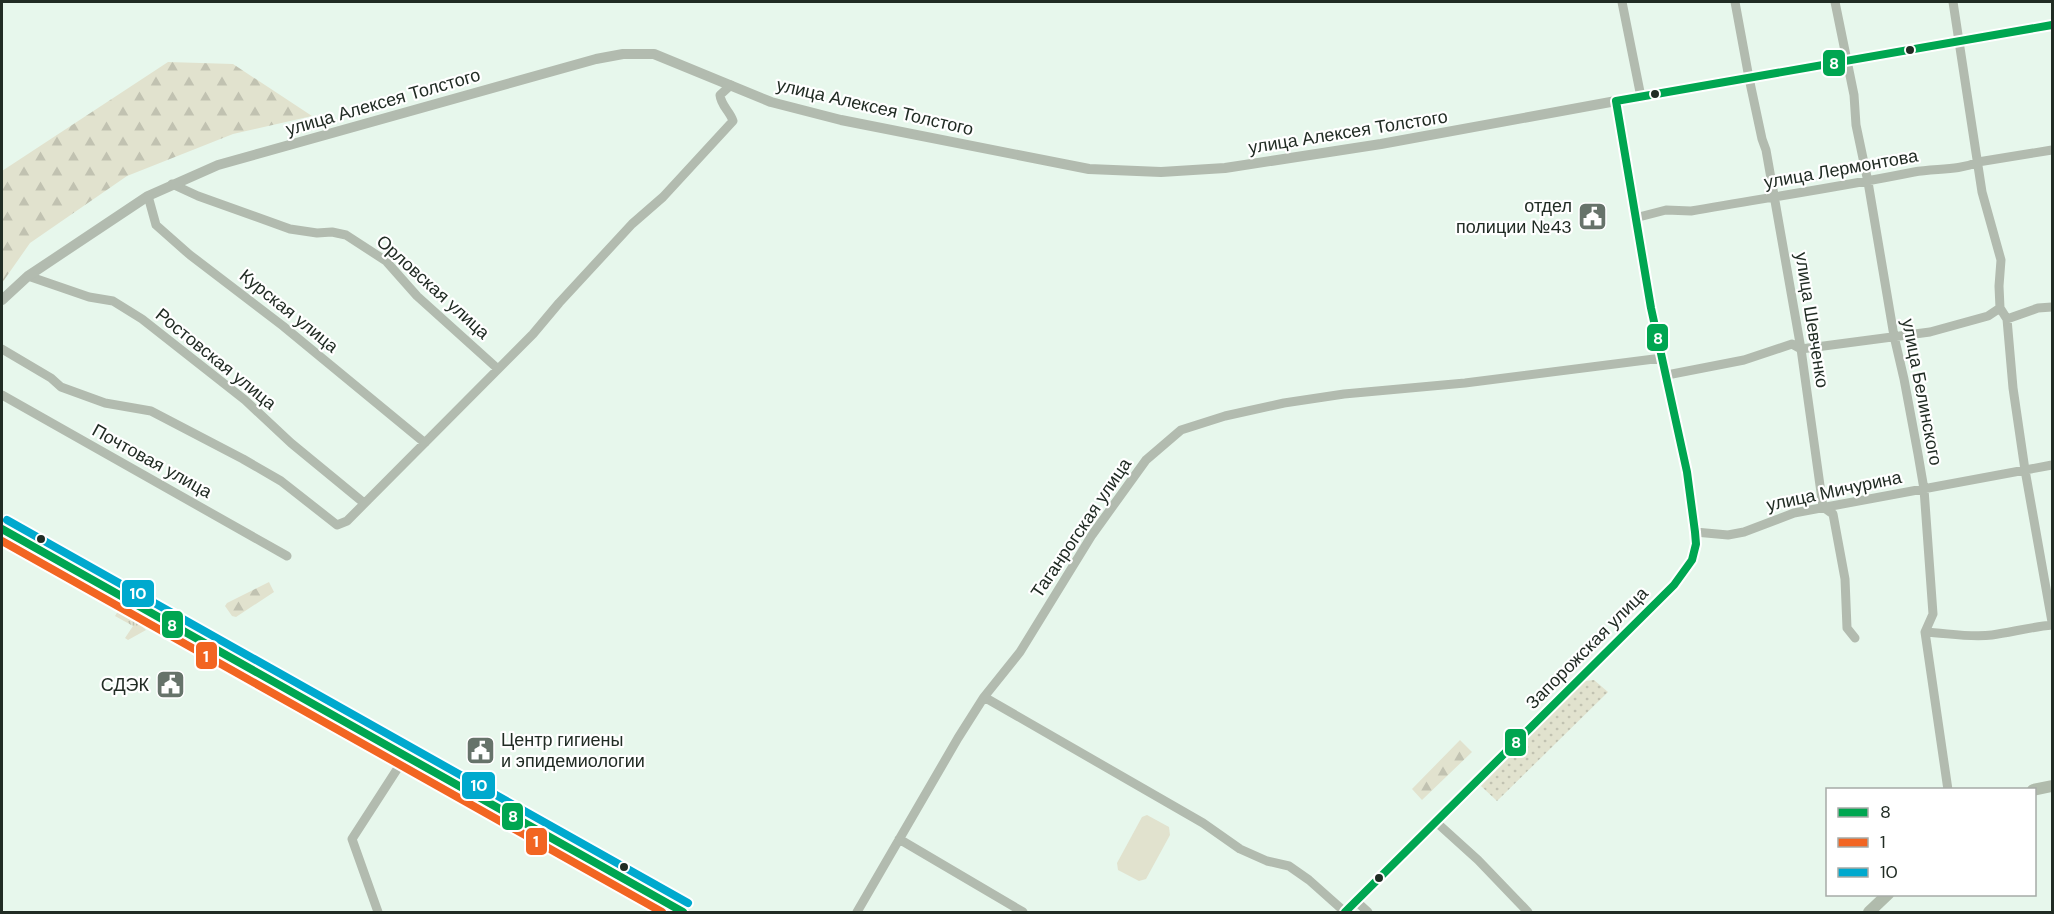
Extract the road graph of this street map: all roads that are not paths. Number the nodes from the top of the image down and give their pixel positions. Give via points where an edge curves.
1 (1623, 2) edge
2 (1736, 2) edge
3 (1834, 2) edge
4 (1953, 2) edge
5 (2052, 25) edge
6 (1958, 42) junction
7 (1846, 62) junction
8 (1749, 78) junction
9 (731, 85) junction
10 (1641, 97) junction
11 (1616, 101) junction
12 (2052, 150) edge
13 (1978, 162) junction
14 (1868, 182) junction
15 (172, 184) junction
16 (148, 196) junction
17 (1774, 197) junction
18 (1635, 218) junction
19 (28, 276) junction
20 (2, 300) edge
21 (2052, 307) edge
22 (2000, 308) junction
23 (2007, 319) junction
24 (1894, 336) junction
25 (1801, 349) junction
26 (2, 350) edge
27 (1662, 358) junction
28 (498, 369) junction
29 (1667, 375) junction
30 (2, 395) edge
31 (424, 443) junction
32 (2052, 465) edge
33 (2025, 470) junction
34 (1924, 489) junction
35 (364, 503) junction
36 (1823, 507) junction
37 (2, 529) edge
38 (1695, 532) junction
39 (287, 556) dead end
40 (2052, 623) edge
41 (1925, 632) junction
42 (1855, 638) dead end
43 (984, 697) junction
44 (405, 757) junction
45 (2052, 786) edge
46 (1948, 788) edge
47 (2036, 789) edge
48 (1436, 822) junction
49 (899, 839) junction
50 (1886, 896) edge
51 (1356, 901) junction
52 (378, 912) edge
53 (683, 912) edge
54 (857, 912) edge
55 (1023, 912) edge
56 (1345, 912) edge
57 (1368, 912) edge
58 (1527, 912) edge
59 (1869, 912) edge

1 - 10 street
2 - 8 street, улица Шевченко
3 - 7 street, улица Белинского
4 - 6 street
5 - 6 street
6 - 7 street
6 - 13 street
7 - 8 street
7 - 14 street, улица Белинского
8 - 10 street, улица Алексея Толстого
8 - 17 street, улица Шевченко
9 - 11 street, улица Алексея Толстого via 784,106 936,139 1089,168 1161,172 1276,161
9 - 15 street, улица Алексея Толстого via 654,54 623,54 218,165
9 - 28 street via 720,95 734,121
10 - 11 street, улица Алексея Толстого
11 - 18 street, Запорожская улица
12 - 13 street, улица Лермонтова
13 - 14 street, улица Лермонтова
13 - 22 street via 2001,260
14 - 17 street, улица Лермонтова
14 - 24 street, улица Белинского
15 - 16 street, улица Алексея Толстого
15 - 28 street, Орловская улица via 290,229 346,235 386,261 417,296
16 - 19 street, улица Алексея Толстого
16 - 31 street, Курская улица via 156,225
17 - 18 street, улица Лермонтова via 1690,211 1666,210
17 - 25 street, улица Шевченко
18 - 27 street, Запорожская улица
19 - 20 street, улица Алексея Толстого
19 - 35 street, Ростовская улица via 113,301 142,320 245,400
21 - 23 street
22 - 23 street
22 - 24 street via 1988,316 1930,332
23 - 33 street
24 - 25 street
24 - 34 street, улица Белинского
25 - 29 street via 1792,344 1744,360
25 - 36 street, улица Шевченко
26 - 35 street via 61,387 105,403 151,411 233,453 281,481 337,525 347,521
27 - 29 street, Запорожская улица
27 - 43 street, Таганрогская улица via 1344,394 1225,416 1181,430 1146,460 1092,535 1020,652
28 - 31 street
29 - 38 street, Запорожская улица
30 - 39 street, Почтовая улица
31 - 35 street
32 - 33 street, улица Мичурина
33 - 34 street, улица Мичурина
33 - 40 street
34 - 36 street, улица Мичурина
34 - 41 street, улица Белинского via 1933,614
36 - 38 street, улица Мичурина via 1794,513 1744,532
36 - 42 street, улица Шевченко via 1833,514 1845,579 1847,628
37 - 44 street
38 - 48 street, Запорожская улица via 1692,560 1674,585
40 - 41 street via 1991,635
41 - 46 street, улица Белинского
43 - 49 street, Таганрогская улица
43 - 56 street via 1240,849 1288,866
44 - 52 street via 352,839
44 - 53 street
45 - 47 main road
48 - 51 street, Запорожская улица
48 - 58 street
49 - 54 street, Таганрогская улица
49 - 55 street
50 - 59 main road
51 - 56 street, Запорожская улица
51 - 57 street

